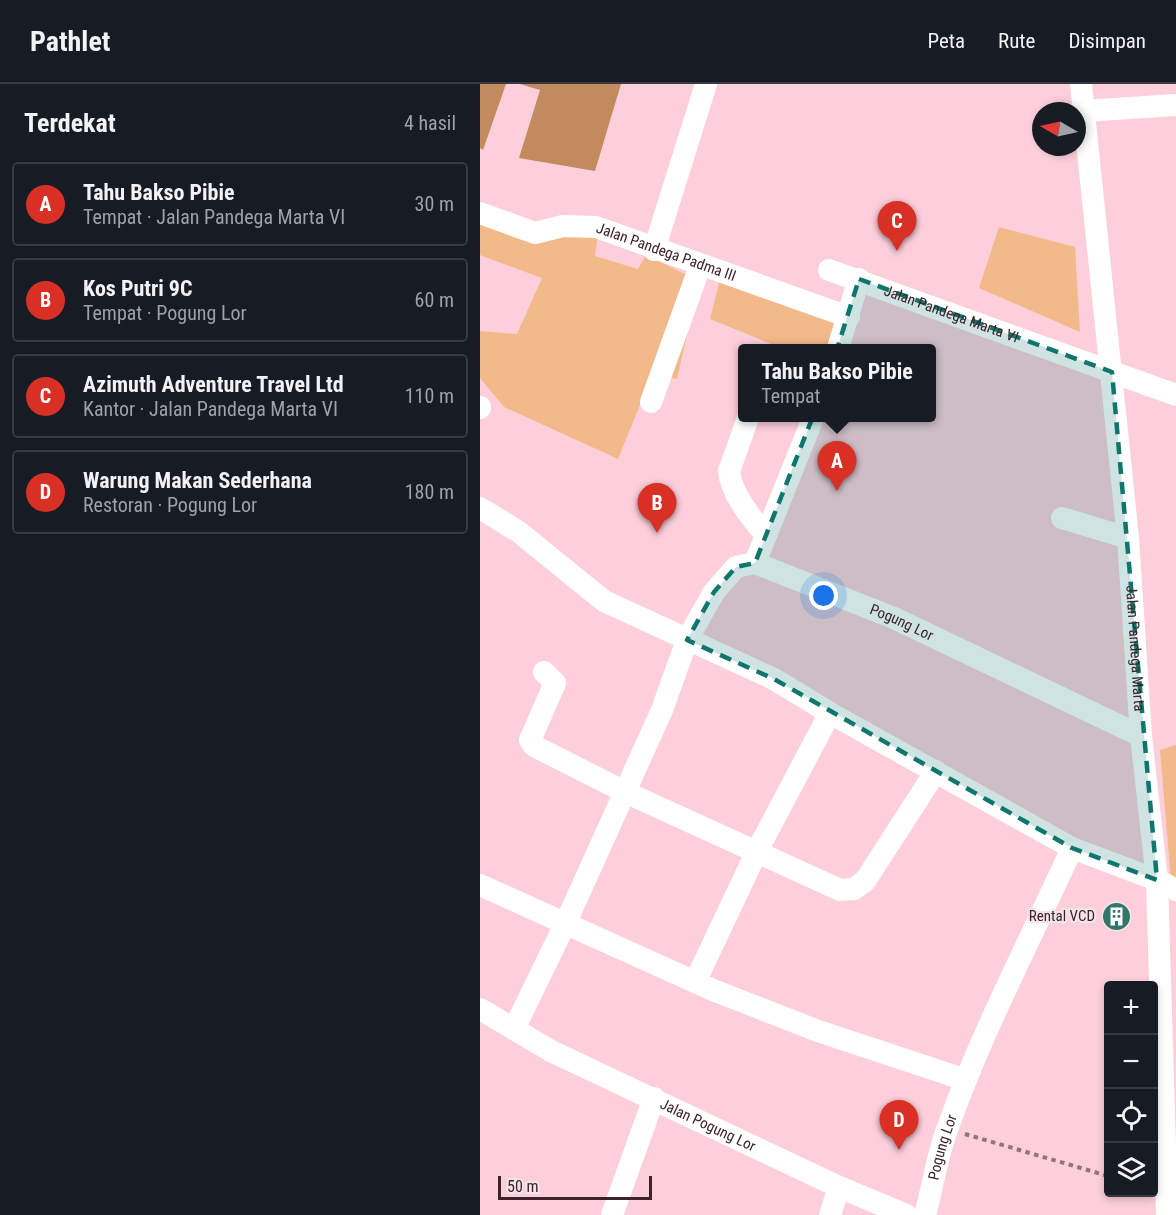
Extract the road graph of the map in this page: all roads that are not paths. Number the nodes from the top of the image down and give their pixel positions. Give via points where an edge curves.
1 (706, 84) edge
2 (1082, 84) edge
3 (1083, 102) edge
4 (1176, 105) edge
5 (1086, 111) edge
6 (1086, 130) edge
7 (480, 213) edge
8 (654, 250) junction
9 (700, 266) junction
10 (829, 270) dead end
11 (859, 279) junction
12 (849, 317) junction
13 (839, 344) edge
14 (1112, 372) junction
15 (1176, 395) edge
16 (651, 402) dead end
17 (746, 422) edge
18 (811, 422) edge
19 (480, 508) edge
20 (1062, 518) dead end
21 (766, 535) junction
22 (1128, 537) junction
23 (755, 563) junction
24 (687, 640) junction
25 (544, 672) dead end
26 (830, 713) junction
27 (1141, 736) junction
28 (936, 771) junction
29 (625, 792) junction
30 (1072, 848) junction
31 (757, 851) junction
32 (480, 885) edge
33 (1166, 885) edge
34 (566, 922) junction
35 (694, 982) junction
36 (480, 1009) edge
37 (513, 1029) junction
38 (1169, 1069) edge
39 (966, 1080) junction
40 (654, 1098) junction
41 (838, 1187) junction
42 (612, 1215) edge
43 (830, 1215) edge
44 (906, 1215) edge
45 (926, 1215) edge
46 (1167, 1215) edge

1 - 8 street
2 - 3 street, Jalan Pandega Marta
4 - 5 street
6 - 14 street, Jalan Pandega Marta
7 - 8 street, Jalan Pandega Padma III via 535,233 563,226 596,227
8 - 9 street, Jalan Pandega Padma III
9 - 12 street, Jalan Pandega Padma III
9 - 16 street
10 - 11 street, Jalan Pandega Marta VI
11 - 12 street
11 - 14 street, Jalan Pandega Marta VI
12 - 13 street
14 - 15 street, Jalan Pandega Marta VI
14 - 22 street, Jalan Pandega Marta
17 - 21 street via 729,480
18 - 21 street
19 - 24 street via 519,532 604,601
20 - 22 street
21 - 23 street
22 - 27 street, Jalan Pandega Marta
23 - 24 street via 736,567 714,592
23 - 27 street, Pogung Lor via 894,618
24 - 26 street via 774,679
24 - 29 street via 662,710
25 - 29 street via 555,683 530,740 534,746
26 - 28 street
26 - 31 street
27 - 33 street, Jalan Pandega Marta
28 - 30 street
28 - 31 street via 865,881 854,889 840,890
29 - 31 street
29 - 34 street
30 - 33 street
30 - 39 street, Pogung Lor
31 - 35 street
32 - 34 street
33 - 38 street, Jalan Pandega Marta
34 - 35 street
34 - 37 street
35 - 39 street via 818,1031
36 - 37 street, Jalan Pogung Lor
37 - 40 street, Jalan Pogung Lor via 551,1051
38 - 46 street, Jalan Pandega Marta
39 - 45 street, Pogung Lor via 947,1129
40 - 41 street, Jalan Pogung Lor
40 - 42 street
41 - 43 street
41 - 44 street, Jalan Pogung Lor

